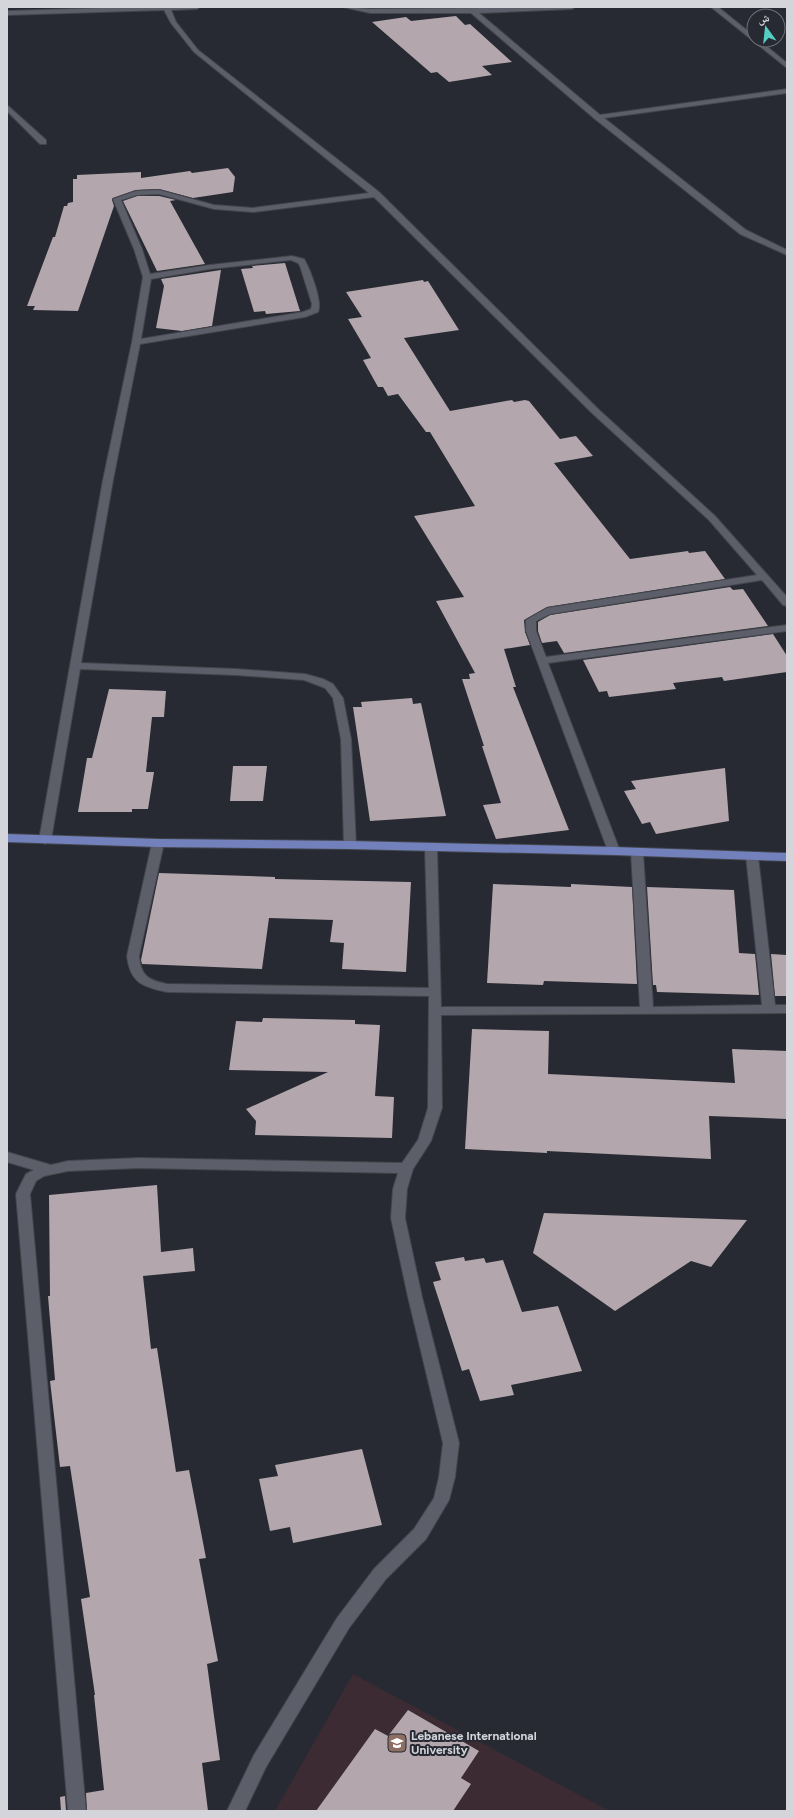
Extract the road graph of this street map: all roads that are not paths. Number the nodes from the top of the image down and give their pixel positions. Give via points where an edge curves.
1 (197, 7) edge
2 (346, 7) edge
3 (572, 7) edge
4 (714, 7) edge
5 (166, 8) edge
6 (473, 11) junction
7 (7, 13) edge
8 (746, 33) edge
9 (764, 48) edge
10 (787, 66) edge
11 (787, 91) edge
12 (7, 107) edge
13 (598, 117) junction
14 (43, 142) dead end
15 (376, 194) junction
16 (787, 253) edge
17 (147, 277) junction
18 (136, 342) junction
19 (763, 577) junction
20 (787, 603) edge
21 (787, 628) edge
22 (542, 661) junction
23 (75, 666) junction
24 (7, 838) edge
25 (45, 840) junction
26 (158, 843) junction
27 (350, 845) junction
28 (431, 848) junction
29 (614, 851) junction
30 (637, 852) junction
31 (752, 856) junction
32 (787, 857) edge
33 (435, 992) junction
34 (769, 1008) junction
35 (787, 1009) edge
36 (435, 1011) junction
37 (647, 1011) junction
38 (7, 1157) edge
39 (406, 1168) junction
40 (49, 1169) junction
41 (77, 1811) edge
42 (236, 1811) edge

1 - 5 street
2 - 6 street via 370,11
3 - 6 street
4 - 8 street
5 - 7 street
5 - 15 street via 173,22 196,50
6 - 13 street
9 - 10 street
11 - 13 street
12 - 14 street
13 - 16 street via 743,232
15 - 17 street via 254,210 214,207 159,192 125,196 118,199
15 - 19 street via 595,411 712,518
17 - 18 street
17 - 18 street via 292,258 301,261 304,266 316,304 315,310 305,314
18 - 23 street
19 - 20 street
19 - 22 street via 547,611 531,620 531,631
21 - 22 street
22 - 29 street
23 - 25 street
23 - 27 street via 305,677 329,686 338,698 346,739
24 - 25 main road
25 - 26 main road
26 - 27 main road
26 - 33 street via 133,956 134,968 139,978 149,985 167,988
27 - 28 main road
28 - 29 main road
28 - 33 street
29 - 30 main road
30 - 31 main road
30 - 37 street
31 - 32 main road
31 - 34 street
33 - 36 street
34 - 35 street
34 - 37 street
36 - 37 street
36 - 39 street via 435,1108 424,1141
38 - 40 street
39 - 40 street via 139,1163
39 - 42 street via 400,1189 398,1218 451,1443 445,1485 441,1500 420,1534 380,1574 343,1623 260,1761
40 - 41 street via 31,1178 23,1194

